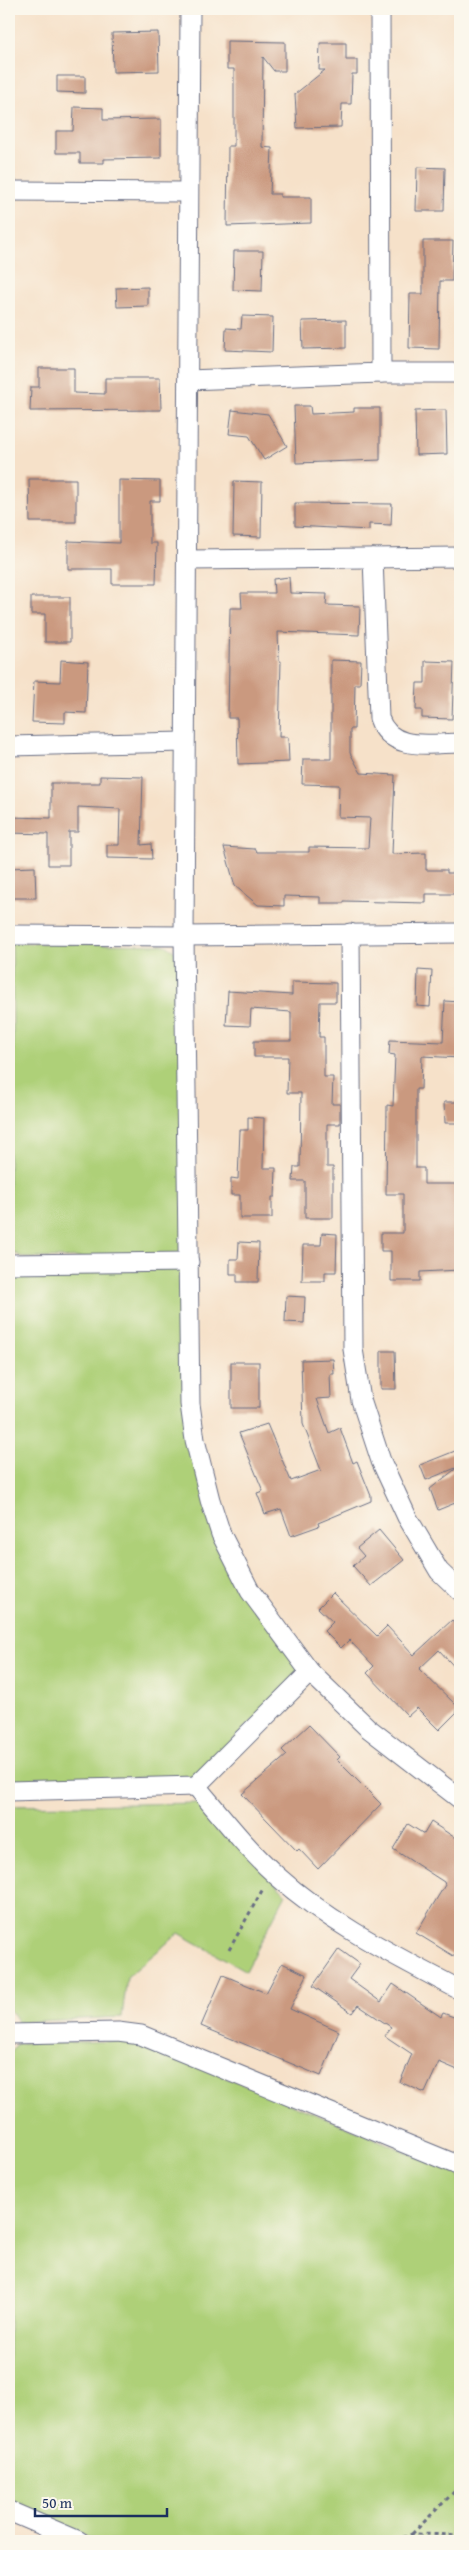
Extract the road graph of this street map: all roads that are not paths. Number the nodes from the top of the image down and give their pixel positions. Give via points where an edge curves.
1 (190, 9) edge
2 (380, 9) edge
3 (9, 191) edge
4 (187, 192) junction
5 (381, 373) junction
6 (460, 373) edge
7 (188, 380) junction
8 (460, 557) edge
9 (373, 558) junction
10 (188, 560) junction
11 (184, 742) junction
12 (460, 743) edge
13 (9, 746) edge
14 (460, 932) edge
15 (350, 933) junction
16 (9, 935) edge
17 (184, 936) junction
18 (189, 1262) junction
19 (9, 1264) edge
20 (460, 1591) edge
21 (310, 1672) junction
22 (196, 1786) junction
23 (9, 1791) edge
24 (460, 1799) edge
25 (460, 1990) edge
26 (9, 2034) edge
27 (460, 2166) edge
28 (9, 2511) edge
29 (79, 2541) edge

1 - 4 street
2 - 5 street
3 - 4 street
4 - 7 street
5 - 6 street
5 - 7 street
7 - 10 street
8 - 9 street
9 - 10 street
9 - 12 street via 379,718 383,729 403,743
10 - 11 street
11 - 13 street
11 - 17 street
14 - 15 street
15 - 17 street
15 - 20 street via 353,1349 361,1400 381,1461 407,1517 439,1571
16 - 17 street
17 - 18 street
18 - 19 street
18 - 21 street via 190,1404 210,1500 221,1534 250,1591
21 - 22 street
21 - 24 street via 368,1728
22 - 23 street
22 - 25 street via 252,1851 310,1903
26 - 27 street via 118,2032 141,2035
28 - 29 street

